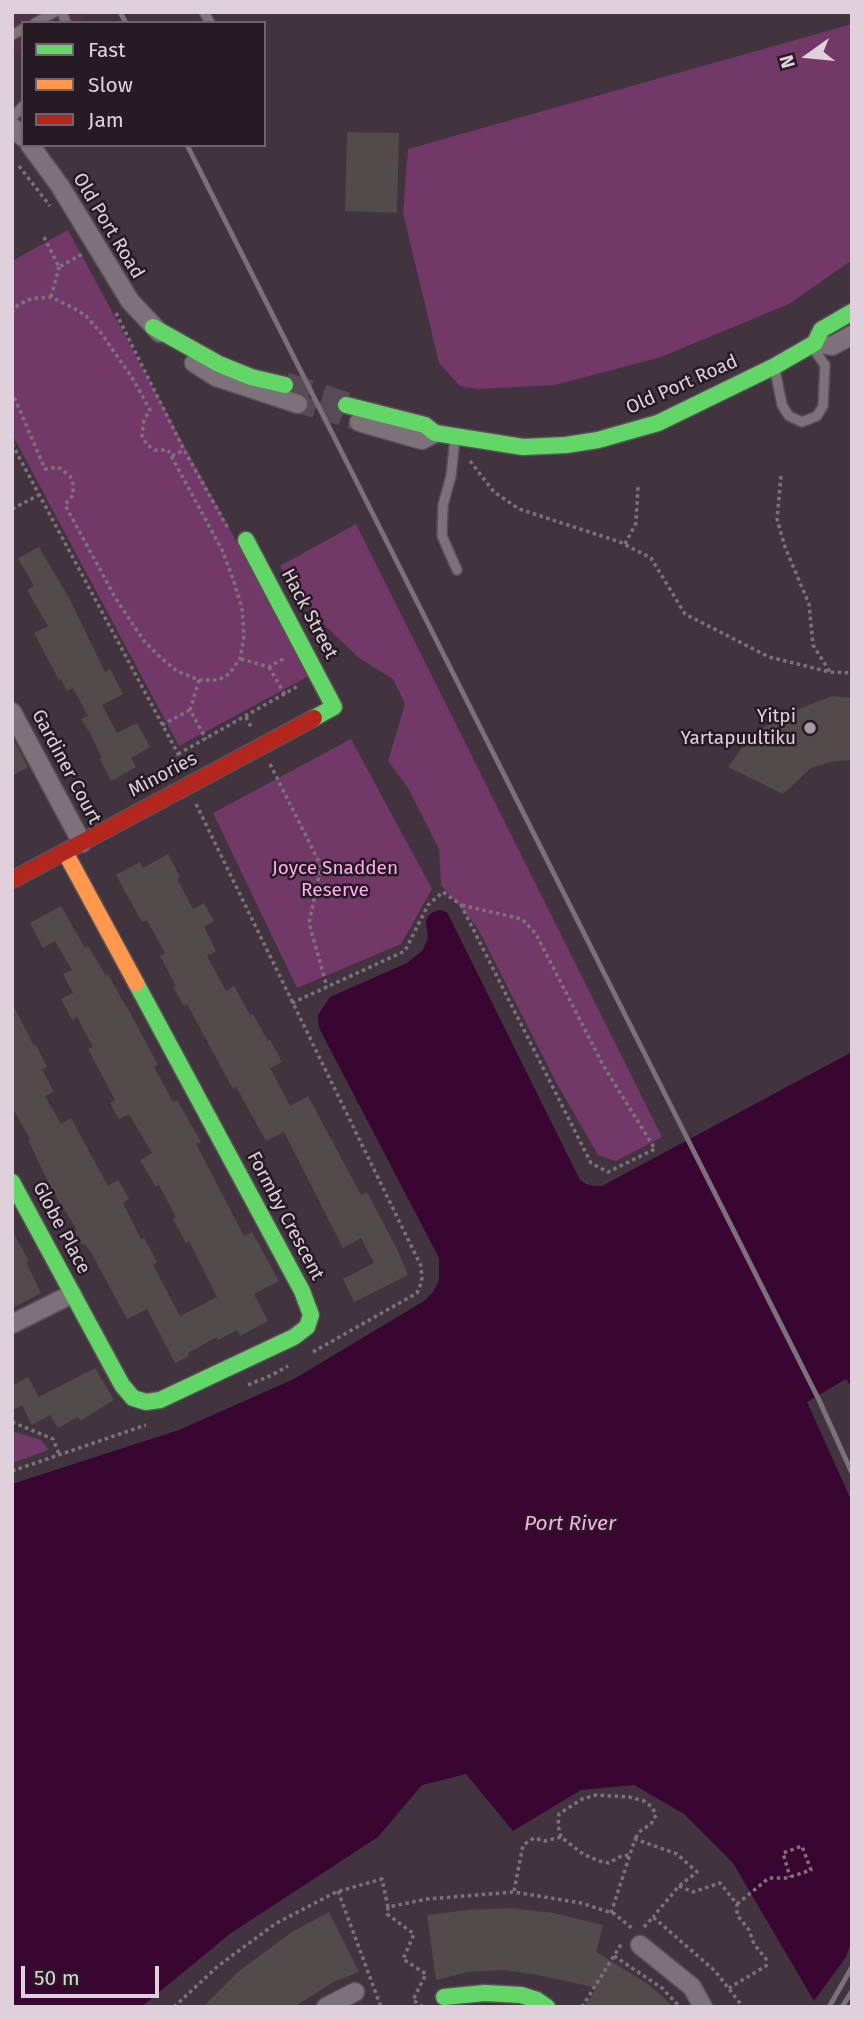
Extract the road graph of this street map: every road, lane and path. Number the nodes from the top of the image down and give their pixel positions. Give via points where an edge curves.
1 (55, 12) edge
2 (39, 21) edge
3 (31, 147) edge
4 (12, 162) edge
5 (50, 207) dead end
6 (44, 237) dead end
7 (83, 253) dead end
8 (59, 267) junction
9 (51, 297) junction
10 (114, 309) dead end
11 (852, 312) edge
12 (12, 313) edge
13 (153, 327) junction
14 (852, 335) edge
15 (813, 344) junction
16 (775, 366) junction
17 (285, 386) tunnel mouth
18 (12, 392) edge
19 (298, 404) tunnel mouth
20 (346, 405) tunnel mouth
21 (359, 422) tunnel mouth
22 (435, 433) junction
23 (455, 436) junction
24 (12, 444) edge
25 (172, 456) junction
26 (470, 461) dead end
27 (781, 476) dead end
28 (638, 487) dead end
29 (39, 495) junction
30 (12, 509) edge
31 (246, 540) dead end
32 (625, 544) junction
33 (457, 570) dead end
34 (240, 659) junction
35 (830, 672) junction
36 (852, 673) edge
37 (317, 674) junction
38 (199, 681) junction
39 (285, 695) junction
40 (334, 707) joint
41 (190, 709) junction
42 (12, 712) edge
43 (246, 717) junction
44 (162, 725) junction
45 (206, 738) junction
46 (261, 746) junction
47 (178, 754) junction
48 (193, 783) junction
49 (82, 843) junction
50 (65, 852) junction
51 (12, 880) edge
52 (461, 905) junction
53 (327, 987) junction
54 (292, 1003) dead end
55 (12, 1182) edge
56 (72, 1294) junction
57 (12, 1324) edge
58 (12, 1422) edge
59 (60, 1455) dead end
60 (561, 1837) junction
61 (635, 1839) junction
62 (629, 1855) junction
63 (790, 1877) junction
64 (679, 1886) junction
65 (338, 1891) junction
66 (513, 1892) junction
67 (737, 1904) junction
68 (388, 1907) junction
69 (611, 1913) junction
70 (653, 1917) junction
71 (631, 1928) junction
72 (640, 1945) dead end
73 (614, 1956) junction
74 (729, 1988) junction
75 (355, 1992) dead end
76 (444, 1997) dead end
77 (742, 2006) edge
78 (174, 2007) edge
79 (326, 2007) edge
80 (382, 2007) edge
81 (423, 2007) edge
82 (547, 2007) edge
83 (582, 2007) edge
84 (680, 2007) edge
85 (703, 2007) edge

1 - 2 lane
3 - 13 street, Old Port Road via 130,301
4 - 5 path
6 - 8 path
7 - 8 path
8 - 9 path
9 - 12 path via 28,300
9 - 25 path via 86,316 101,333 150,410 142,436 147,445 168,450
10 - 25 path via 184,450
11 - 15 street, Old Port Road via 821,330
13 - 17 street, Old Port Road via 219,364
13 - 19 street, Old Port Road via 216,377
14 - 15 street, Old Port Road via 832,346
15 - 16 street, Old Port Road
15 - 16 lane via 825,365 823,406 817,416 802,422 789,416 782,405
16 - 23 street, Old Port Road via 658,423 598,440 523,447
18 - 38 path via 45,469 58,467 70,477 73,495 65,505 131,624 161,658
20 - 22 street, Old Port Road via 425,425
21 - 22 street, Old Port Road via 422,440
22 - 23 street, Old Port Road
23 - 33 lane via 442,536
24 - 29 path
25 - 34 path via 233,579 242,608
26 - 32 path via 494,492 519,509
27 - 35 path via 777,519 809,604 813,645
28 - 32 path via 636,523
29 - 30 path
29 - 44 path
31 - 37 street, Hack Street
32 - 35 path via 651,558 685,614 769,657
34 - 38 path via 218,680
34 - 39 path via 269,667
35 - 36 path
37 - 39 path
37 - 40 street, Hack Street
38 - 41 path
39 - 43 path
40 - 46 street, Minories
41 - 44 path
41 - 45 path
42 - 49 street, Gardiner Court
43 - 45 path
43 - 46 path
44 - 47 path
45 - 47 path
46 - 48 street, Minories
46 - 53 path via 321,866 309,923
47 - 48 path
48 - 49 street, Minories
49 - 50 street, Minories
50 - 51 street, Minories
50 - 56 street, Formby Crescent via 311,1315 307,1327 294,1337 160,1400 146,1402 133,1398 122,1385
52 - 52 path via 591,1163 608,1172 655,1149 603,1065 536,934 522,919
52 - 53 path via 443,892 428,905 405,951
53 - 54 path
55 - 56 street, Globe Place
56 - 57 street
58 - 59 path via 53,1439
60 - 61 path via 559,1814 596,1795 629,1797 652,1807 656,1815
60 - 62 path via 599,1861 609,1863
60 - 66 path via 534,1838 523,1845
61 - 62 path
61 - 64 path via 677,1854 697,1872
62 - 69 path
63 - 63 path via 811,1870 802,1846 783,1853
63 - 67 path via 769,1878
64 - 67 path via 693,1892 720,1884
64 - 70 path
65 - 68 path via 382,1879
65 - 78 path via 275,1924 218,1966
65 - 80 path
66 - 68 path
66 - 69 path
67 - 74 path via 737,1915 766,1966
68 - 81 path via 387,1914 414,1934 403,1959 426,1974 414,2000
69 - 71 path
70 - 71 path via 638,1934
70 - 74 path
71 - 73 path
72 - 85 street via 692,1987
73 - 83 path
73 - 84 path via 662,1988
74 - 77 path
75 - 79 street
76 - 82 street via 521,1995

